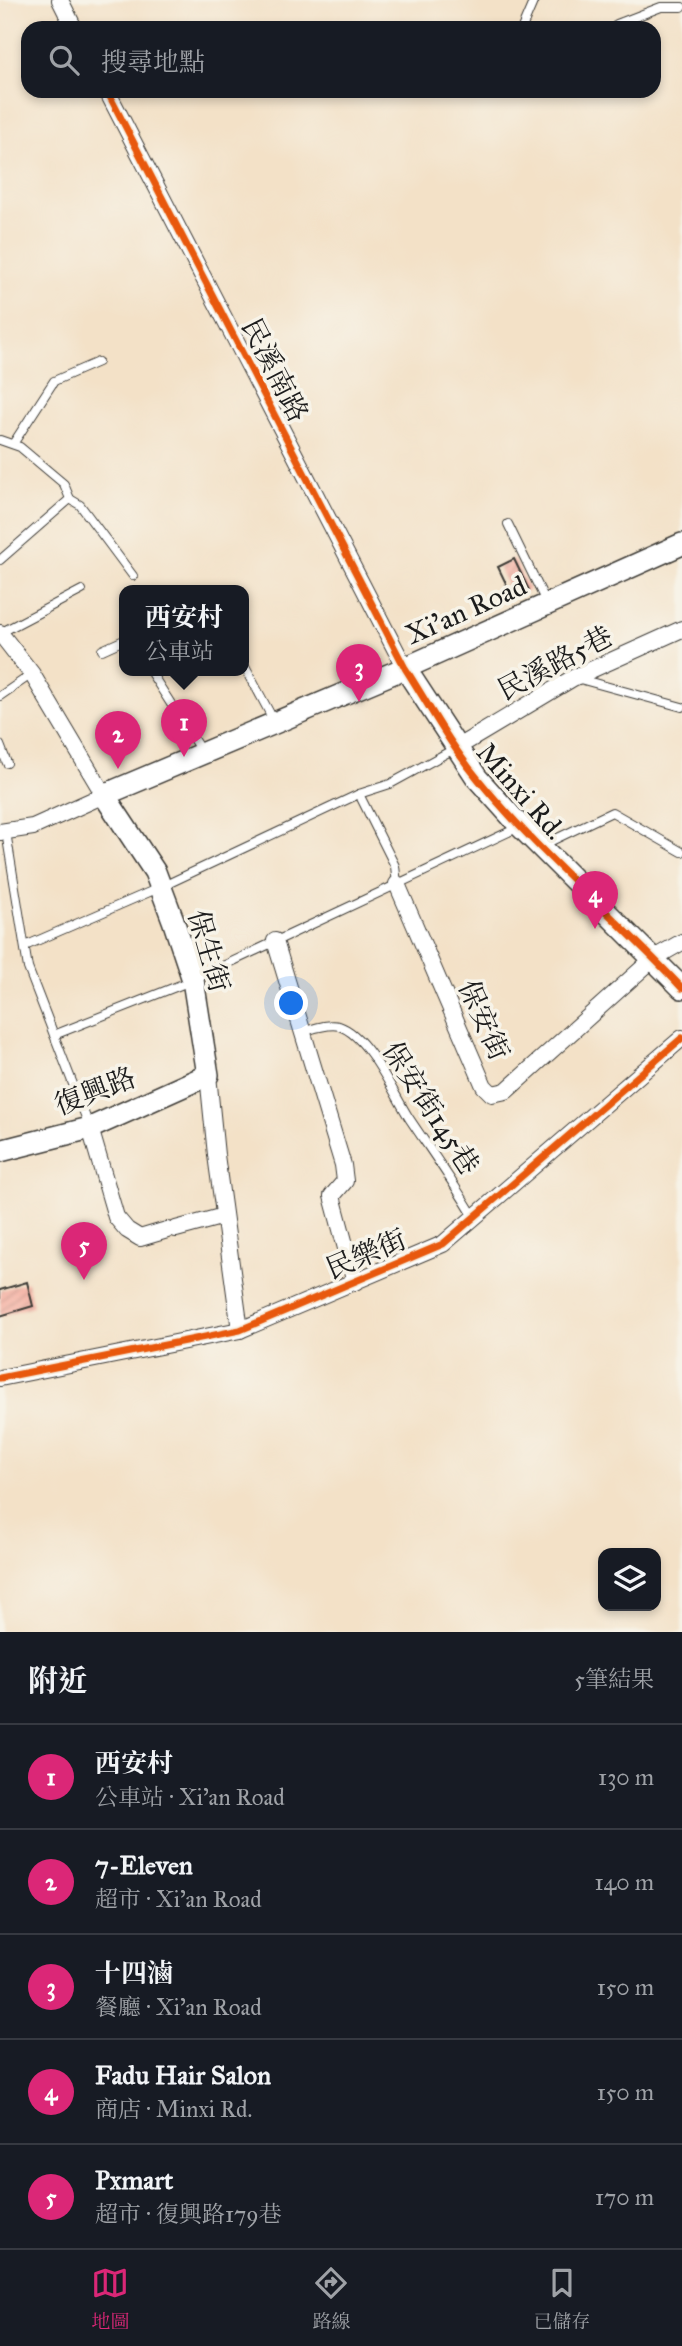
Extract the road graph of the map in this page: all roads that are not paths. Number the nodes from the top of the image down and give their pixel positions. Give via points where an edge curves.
1 (60, 0) edge
2 (534, 0) edge
3 (682, 7) edge
4 (70, 21) edge
5 (525, 21) edge
6 (625, 21) edge
7 (111, 98) edge
8 (99, 362) dead end
9 (0, 440) edge
10 (13, 444) junction
11 (70, 499) junction
12 (508, 524) dead end
13 (682, 544) edge
14 (0, 560) edge
15 (133, 576) dead end
16 (82, 590) dead end
17 (547, 604) junction
18 (682, 629) edge
19 (0, 633) edge
20 (119, 642) edge
21 (102, 650) dead end
22 (405, 667) junction
23 (32, 674) junction
24 (153, 676) edge
25 (249, 676) edge
26 (573, 678) junction
27 (0, 696) edge
28 (682, 707) edge
29 (275, 723) junction
30 (0, 745) edge
31 (456, 748) junction
32 (202, 754) junction
33 (7, 763) dead end
34 (359, 794) junction
35 (104, 795) junction
36 (520, 826) junction
37 (3, 832) edge
38 (541, 846) junction
39 (682, 852) edge
40 (397, 884) junction
41 (161, 887) junction
42 (275, 941) junction
43 (682, 942) edge
44 (25, 946) junction
45 (654, 958) junction
46 (192, 980) junction
47 (682, 988) edge
48 (302, 1032) junction
49 (54, 1035) junction
50 (682, 1038) edge
51 (208, 1074) junction
52 (90, 1128) junction
53 (0, 1151) edge
54 (224, 1216) junction
55 (475, 1218) junction
56 (355, 1282) junction
57 (240, 1330) junction
58 (0, 1378) edge

1 - 4 street
2 - 5 lane
3 - 6 lane via 661,7
7 - 22 street, 民溪南路
8 - 10 lane via 54,381
9 - 10 lane
10 - 11 lane via 64,484
11 - 14 lane
11 - 15 lane via 80,505
12 - 17 lane
13 - 17 street, Xi'an Road
16 - 19 lane
17 - 22 street, Xi'an Road
18 - 26 street, 民溪路5巷
19 - 23 street, 保生街
20 - 21 lane
22 - 29 street, Xi'an Road
22 - 31 street, Minxi Rd.
23 - 27 lane
23 - 35 street, 保生街
24 - 32 lane
25 - 29 lane
26 - 28 lane
26 - 31 street, 民溪路5巷
29 - 32 street, Xi'an Road
30 - 33 lane
31 - 34 lane via 390,784
31 - 36 street, Minxi Rd.
32 - 35 street, Xi'an Road
34 - 40 lane via 395,866
34 - 41 lane
35 - 37 street, Xi'an Road via 33,827
35 - 41 street, 保生街
36 - 38 street, Minxi Rd.
36 - 40 lane
37 - 44 lane
38 - 39 lane via 612,812
38 - 45 street, Minxi Rd.
40 - 42 lane
40 - 45 street, 保安街 via 484,1086 492,1094 506,1091
41 - 44 lane
41 - 46 street, 保生街
42 - 46 lane
42 - 48 street
43 - 45 street
44 - 49 lane via 28,968
45 - 47 street, Minxi Rd.
46 - 49 lane
46 - 51 street, 保生街
48 - 55 lane, 保安街145巷 via 336,1025 375,1058
48 - 56 street via 343,1165 345,1181 332,1196
49 - 52 lane
50 - 55 street, 民樂街
51 - 52 street, 復興路
51 - 54 street, 保生街
52 - 53 street, 復興路
52 - 54 street via 116,1217 127,1230 140,1238
54 - 57 street, 保生街
55 - 56 street, 民樂街 via 443,1244
56 - 57 street, 民樂街
57 - 58 street, 民樂街

